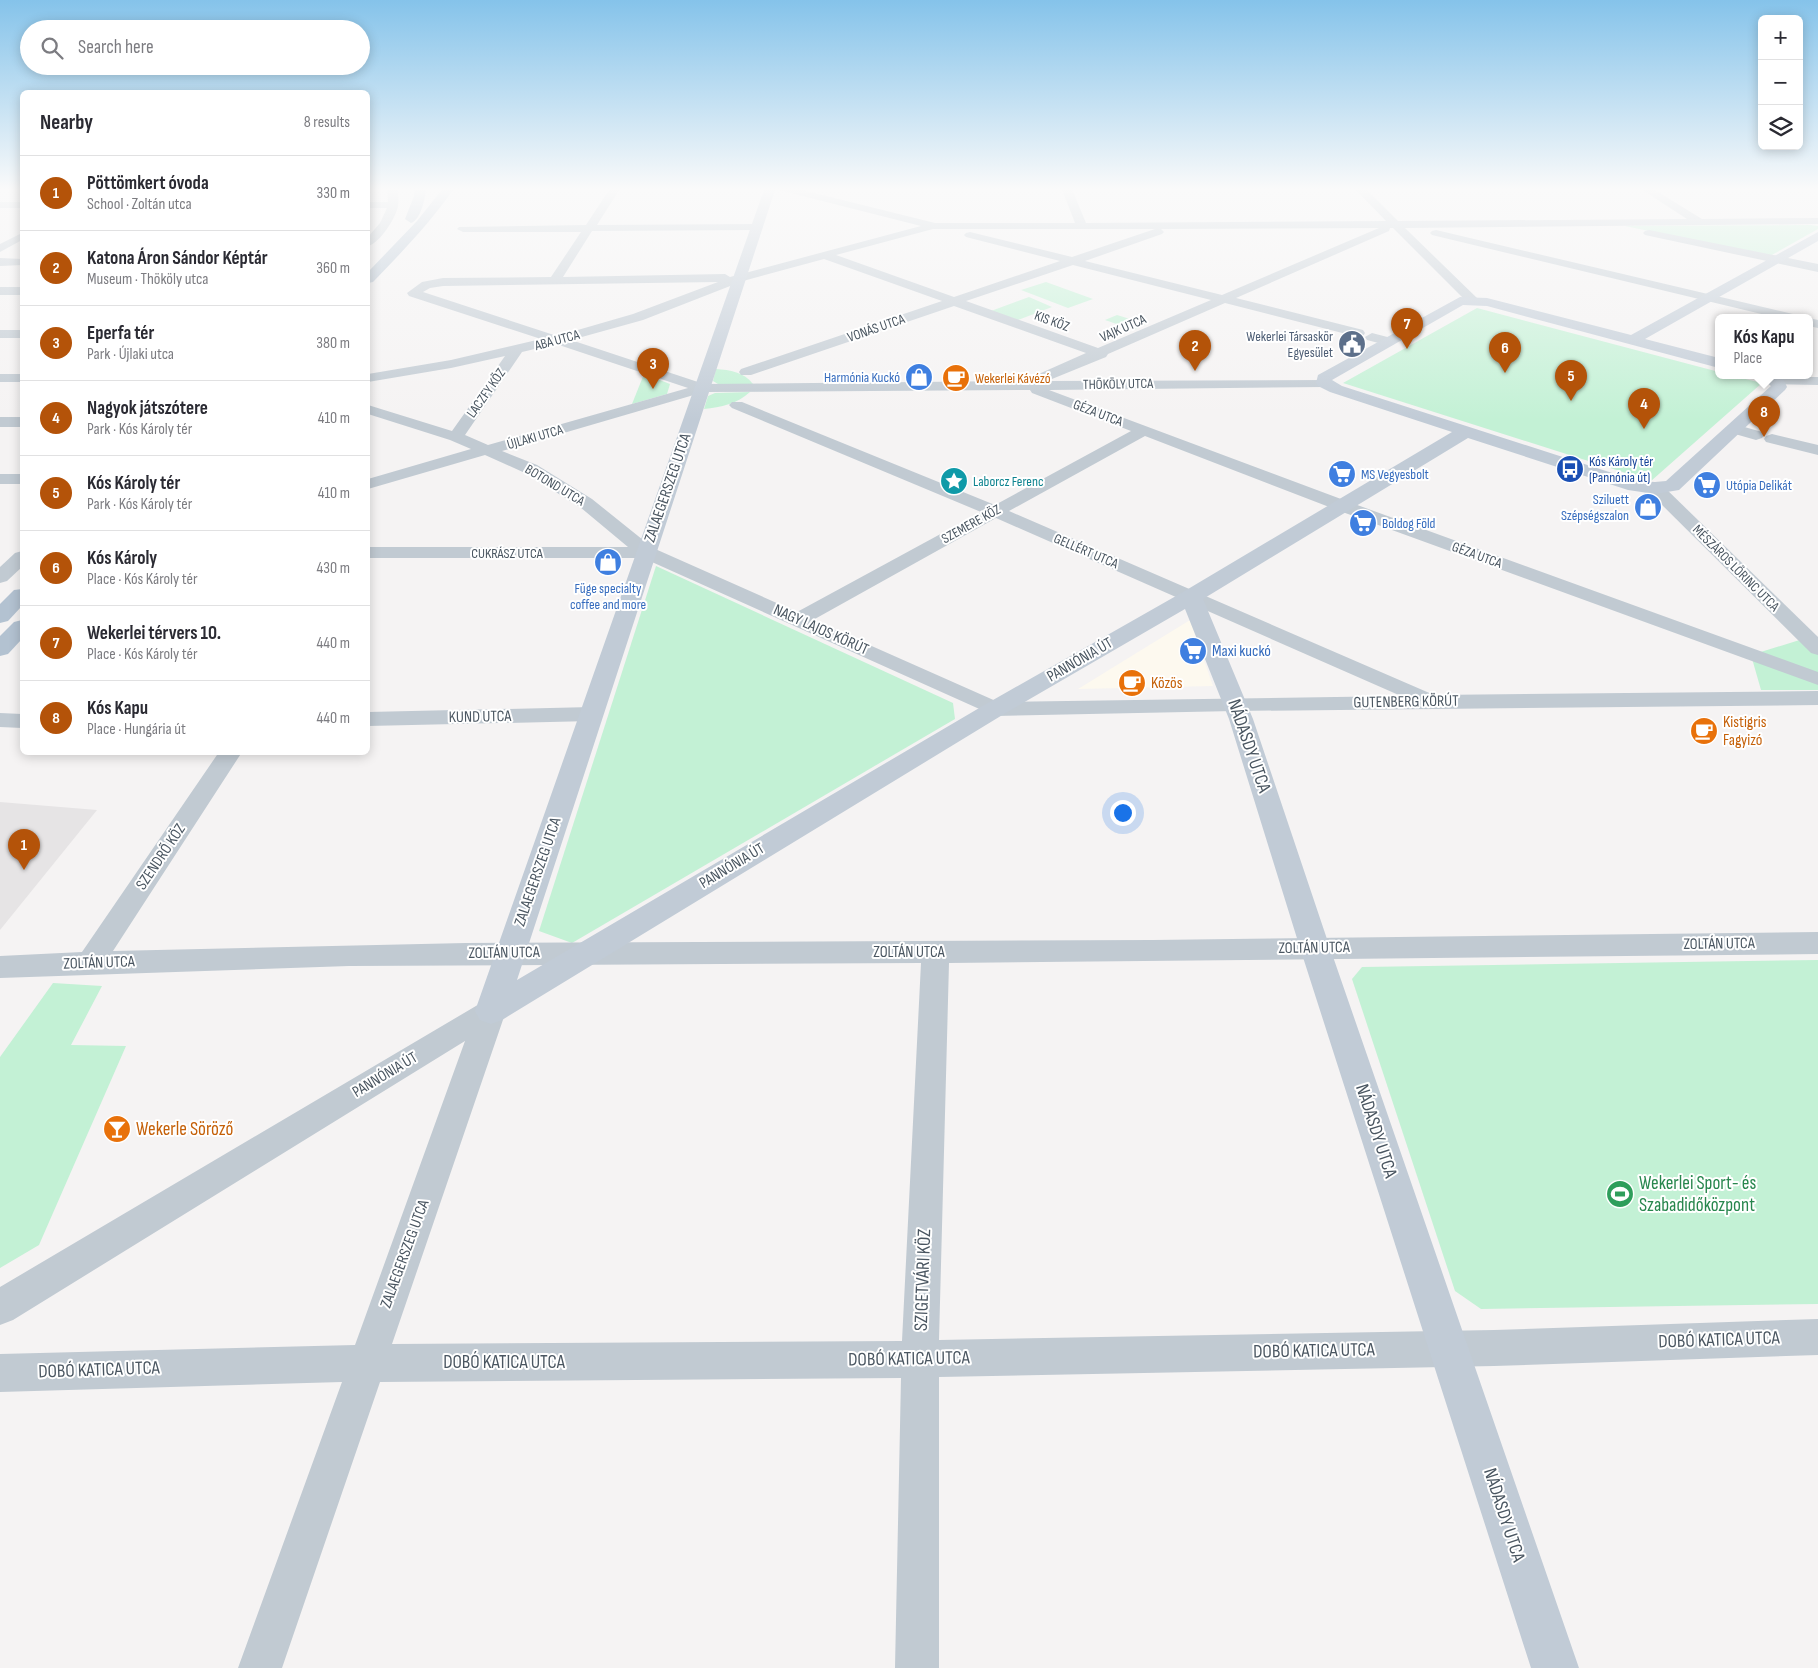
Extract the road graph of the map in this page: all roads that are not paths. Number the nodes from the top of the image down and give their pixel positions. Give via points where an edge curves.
1 (382, 265) edge
2 (565, 265) edge
3 (744, 265) edge
4 (788, 265) edge
5 (852, 265) edge
6 (1062, 265) edge
7 (1088, 265) edge
8 (1302, 265) edge
9 (1437, 265) edge
10 (1568, 265) edge
11 (1766, 265) edge
12 (1803, 265) edge
13 (1818, 268) edge
14 (370, 277) edge
15 (740, 278) junction
16 (554, 281) junction
17 (0, 291) edge
18 (20, 291) edge
19 (1708, 298) junction
20 (1224, 299) junction
21 (954, 301) junction
22 (1473, 301) junction
23 (1776, 314) edge
24 (0, 334) edge
25 (20, 334) edge
26 (1358, 334) dead end
27 (1372, 337) dead end
28 (556, 340) junction
29 (1633, 340) junction
30 (1390, 342) junction
31 (516, 350) junction
32 (1101, 354) junction
33 (1715, 362) edge
34 (746, 372) dead end
35 (0, 378) edge
36 (20, 378) edge
37 (370, 378) edge
38 (1773, 379) edge
39 (1787, 379) edge
40 (1818, 381) edge
41 (1324, 383) junction
42 (1026, 385) junction
43 (702, 388) junction
44 (737, 405) dead end
45 (370, 410) edge
46 (0, 422) edge
47 (20, 422) edge
48 (1734, 429) junction
49 (1143, 431) junction
50 (1467, 431) junction
51 (1756, 435) dead end
52 (456, 437) junction
53 (1772, 439) dead end
54 (489, 450) junction
55 (1818, 450) edge
56 (0, 479) edge
57 (20, 479) edge
58 (370, 483) edge
59 (1655, 488) junction
60 (1343, 506) junction
61 (994, 512) junction
62 (646, 552) junction
63 (370, 553) edge
64 (20, 597) edge
65 (1191, 597) junction
66 (0, 616) edge
67 (799, 619) junction
68 (20, 629) edge
69 (0, 649) edge
70 (1818, 649) edge
71 (1818, 679) edge
72 (1818, 698) edge
73 (1433, 701) junction
74 (1235, 704) junction
75 (995, 709) junction
76 (592, 714) junction
77 (370, 719) edge
78 (0, 720) edge
79 (20, 720) edge
80 (229, 755) edge
81 (1818, 944) edge
82 (1315, 948) junction
83 (589, 952) junction
84 (935, 952) junction
85 (511, 953) junction
86 (91, 962) junction
87 (0, 967) edge
88 (491, 1012) junction
89 (0, 1307) edge
90 (1818, 1337) edge
91 (1448, 1348) junction
92 (920, 1359) junction
93 (366, 1363) junction
94 (0, 1372) edge
95 (260, 1668) edge
96 (917, 1668) edge
97 (1555, 1668) edge

1 - 14 main road
2 - 16 street
3 - 15 street, ZALAEGERSZEG UTCA
4 - 15 street
5 - 21 street, KIS KÖZ
6 - 21 street, VONÁS UTCA
7 - 20 street
8 - 20 street, VAJK UTCA
9 - 22 street
10 - 19 street
11 - 19 street
12 - 13 street
15 - 16 street
15 - 28 street, ABA UTCA via 638,317
15 - 43 street, ZALAEGERSZEG UTCA
16 - 28 street via 443,282 426,285 413,293
17 - 18 street
19 - 23 street
19 - 29 street
20 - 26 street
20 - 32 street, VAJK UTCA
21 - 32 street, KIS KÖZ
21 - 34 street, VONÁS UTCA
22 - 29 street
22 - 30 street via 1460,301
24 - 25 street
27 - 30 street
28 - 31 street, ABA UTCA
28 - 43 street
29 - 33 street
30 - 41 street via 1324,378
31 - 37 street, ABA UTCA
31 - 52 street, LACZFY KÖZ
32 - 42 street, VAJK UTCA
35 - 36 street
38 - 48 street via 1779,387
39 - 40 street
41 - 42 street, THÖKÖLY UTCA
41 - 50 street
42 - 43 street, THÖKÖLY UTCA
42 - 49 street, GÉZA UTCA
43 - 54 street, ÚJLAKI UTCA
43 - 62 street, ZALAEGERSZEG UTCA
44 - 61 street, GELLÉRT UTCA
45 - 52 street, BOTOND UTCA
46 - 47 street
48 - 51 street
48 - 59 street via 1672,486
49 - 60 street, GÉZA UTCA
49 - 61 street, SZEMERE KÖZ
50 - 59 street via 1635,486
50 - 60 street, PANNÓNIA ÚT
52 - 54 street, BOTOND UTCA
53 - 55 street
54 - 58 street, ÚJLAKI UTCA
54 - 62 street, BOTOND UTCA via 531,469 586,502
56 - 57 street
59 - 70 street, MÉSZÁROS LŐRINC UTCA
60 - 65 street, PANNÓNIA ÚT
60 - 71 street, GÉZA UTCA
61 - 65 street, GELLÉRT UTCA
61 - 67 street, SZEMERE KÖZ
62 - 63 street, CUKRÁSZ UTCA
62 - 67 street, NAGY LAJOS KÖRÚT
62 - 76 street, ZALAEGERSZEG UTCA
64 - 66 main road
65 - 73 street, GELLÉRT UTCA
65 - 74 street, NÁDASDY UTCA
65 - 75 street, PANNÓNIA ÚT
67 - 75 street, NAGY LAJOS KÖRÚT
68 - 69 main road
72 - 73 street, GUTENBERG KÖRÚT
73 - 74 street, GUTENBERG KÖRÚT
74 - 75 street, GUTENBERG KÖRÚT
74 - 82 street, NÁDASDY UTCA
75 - 83 street, PANNÓNIA ÚT
76 - 77 street, KUND UTCA
76 - 85 street, ZALAEGERSZEG UTCA
78 - 79 street
80 - 86 street, SZENDRŐ KÖZ
81 - 82 street, ZOLTÁN UTCA
82 - 84 street, ZOLTÁN UTCA
82 - 91 street, NÁDASDY UTCA
83 - 84 street, ZOLTÁN UTCA
83 - 85 street, ZOLTÁN UTCA
83 - 88 street, PANNÓNIA ÚT
84 - 92 street, SZIGETVÁRI KÖZ
85 - 86 street, ZOLTÁN UTCA
85 - 88 street, ZALAEGERSZEG UTCA
86 - 87 street, ZOLTÁN UTCA
88 - 89 street, PANNÓNIA ÚT
88 - 93 street, ZALAEGERSZEG UTCA
90 - 91 street, DOBÓ KATICA UTCA
91 - 92 street, DOBÓ KATICA UTCA
91 - 97 street, NÁDASDY UTCA
92 - 93 street, DOBÓ KATICA UTCA
92 - 96 street, SZIGETVÁRI KÖZ
93 - 94 street, DOBÓ KATICA UTCA
93 - 95 street, ZALAEGERSZEG UTCA

